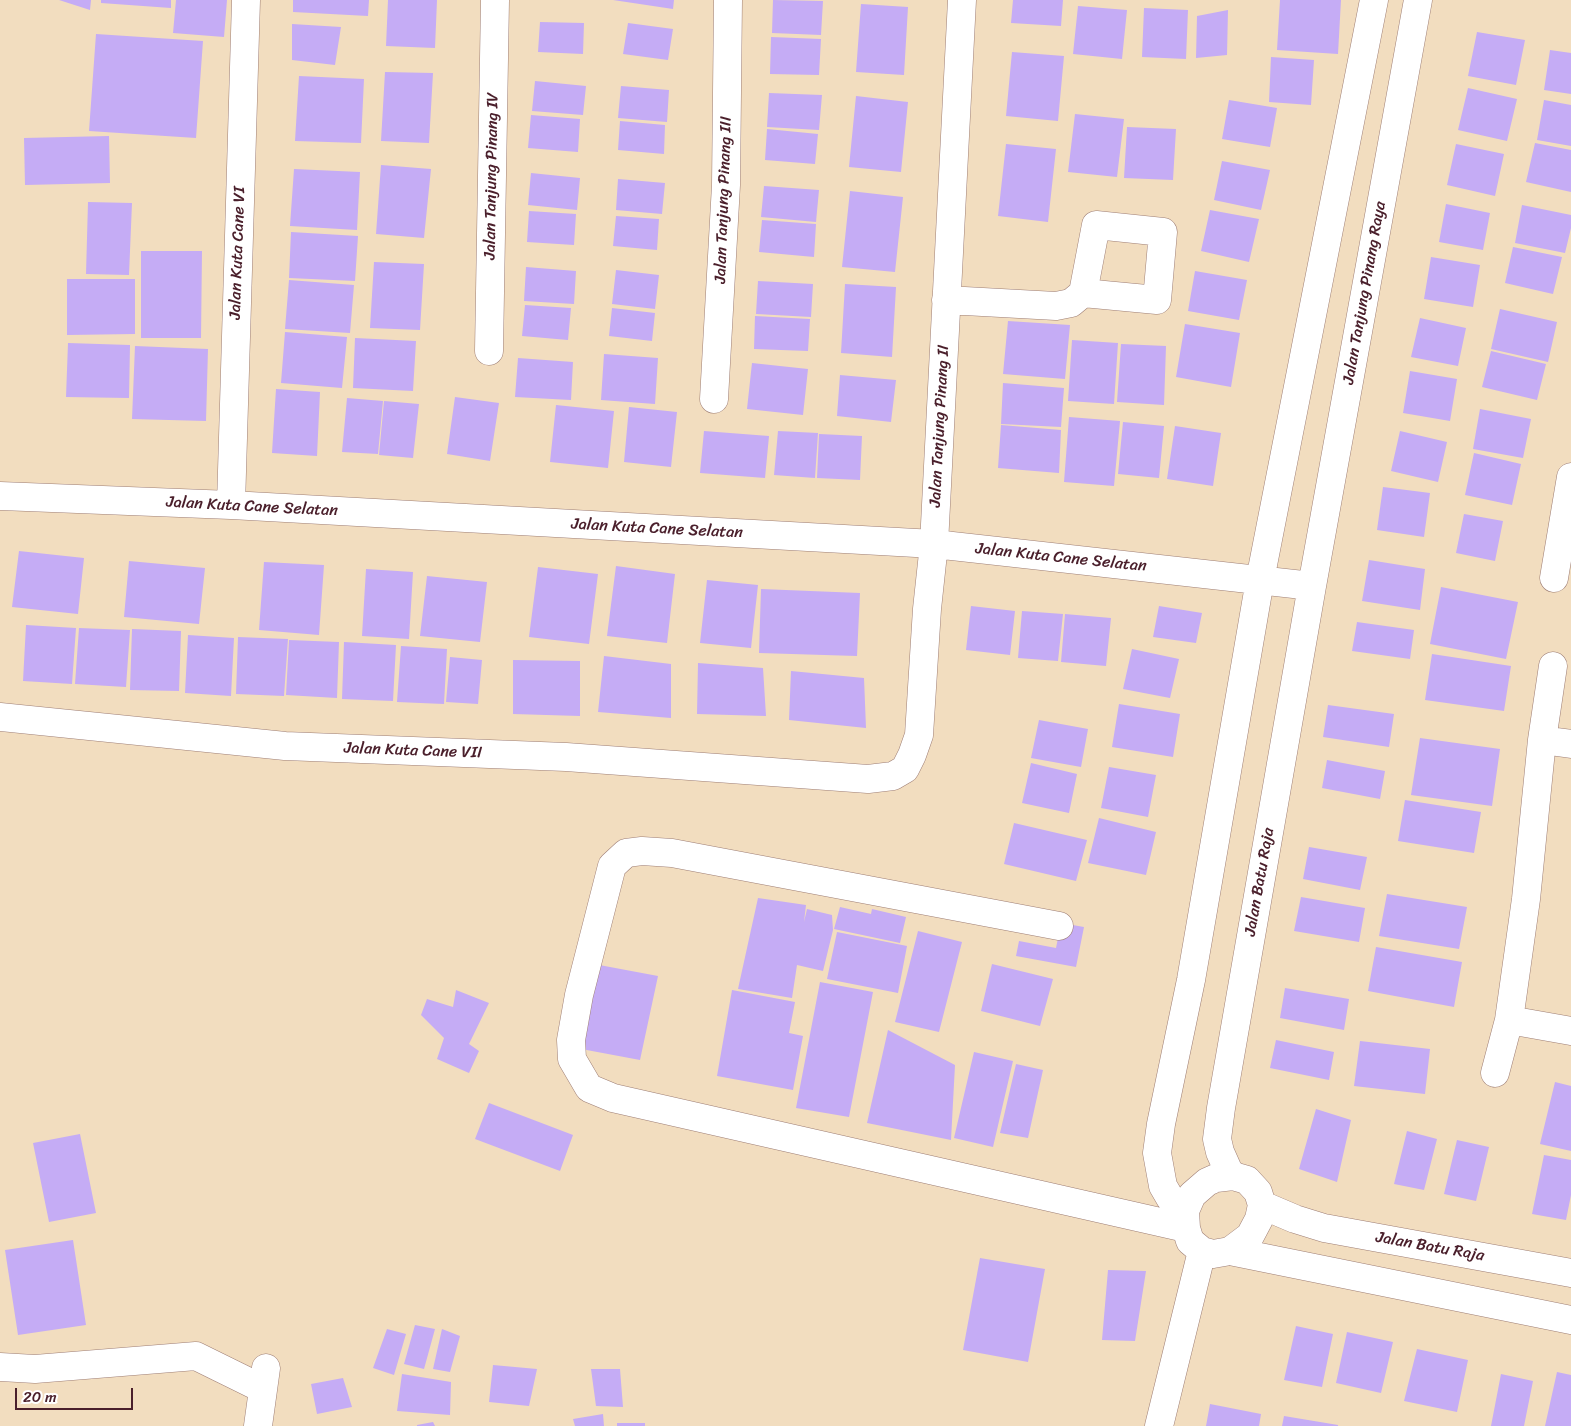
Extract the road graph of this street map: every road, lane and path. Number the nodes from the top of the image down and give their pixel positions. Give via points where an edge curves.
1 (246, 0) edge
2 (495, 0) edge
3 (728, 0) edge
4 (962, 0) edge
5 (1374, 0) edge
6 (1418, 0) edge
7 (1083, 293) dead end
8 (946, 300) junction
9 (489, 351) dead end
10 (714, 399) dead end
11 (1571, 477) edge
12 (0, 496) edge
13 (231, 505) junction
14 (934, 544) junction
15 (1554, 578) dead end
16 (1260, 580) junction
17 (1312, 586) junction
18 (1553, 666) dead end
19 (0, 717) edge
20 (1542, 740) junction
21 (1571, 744) edge
22 (827, 777) joint
23 (1059, 926) dead end
24 (1509, 1020) junction
25 (1571, 1031) edge
26 (1494, 1073) dead end
27 (1232, 1176) junction
28 (1262, 1204) junction
29 (1186, 1219) junction
30 (1202, 1251) junction
31 (1230, 1251) junction
32 (1571, 1273) edge
33 (1571, 1320) edge
34 (0, 1367) edge
35 (258, 1426) edge
36 (1159, 1426) edge

1 - 13 street, Jalan Kuta Cane VI
2 - 9 street, Jalan Tanjung Pinang IV
3 - 10 street, Jalan Tanjung Pinang III via 726,185
4 - 8 street, Jalan Tanjung Pinang II
5 - 16 street
6 - 17 street, Jalan Tanjung Pinang Raya
7 - 8 street via 1071,303 1056,306
8 - 14 street, Jalan Tanjung Pinang II
11 - 15 street
12 - 13 street, Jalan Kuta Cane Selatan
13 - 14 street, Jalan Kuta Cane Selatan
14 - 16 street, Jalan Kuta Cane Selatan
14 - 22 street, Jalan Tanjung Pinang II via 919,735 912,755 905,769 893,776 868,779
16 - 17 street, Jalan Kuta Cane Selatan
16 - 29 street via 1191,980 1157,1153 1164,1186
17 - 27 street, Jalan Batu Raja via 1221,1108 1217,1139
18 - 20 street
19 - 22 street, Jalan Kuta Cane VII via 285,746 566,757
20 - 21 street
20 - 24 street via 1526,899
23 - 29 street via 672,853 626,853 612,866 579,995 571,1040 572,1059 589,1088 613,1098
24 - 25 street
24 - 26 street
27 - 28 street via 1248,1180 1258,1192
27 - 29 street via 1207,1182 1192,1195
28 - 31 street via 1250,1236
28 - 32 street, Jalan Batu Raja via 1324,1228
29 - 30 street via 1190,1241
30 - 31 street via 1213,1254
30 - 36 street
31 - 33 street
34 - 35 street via 35,1369 196,1356 264,1379

